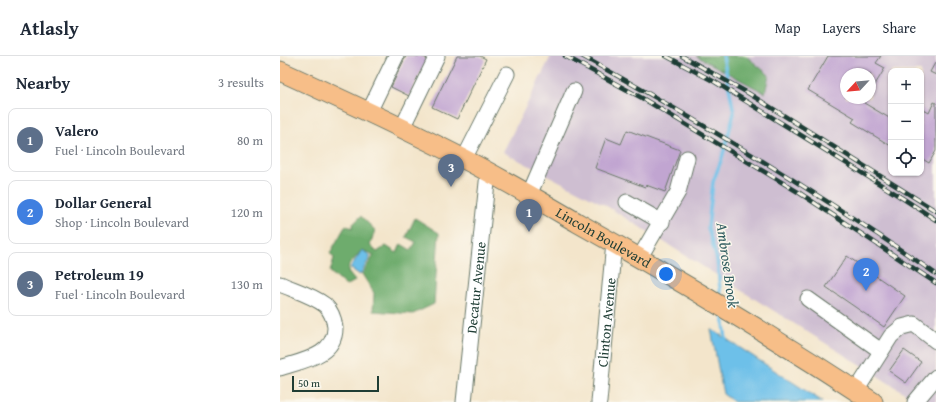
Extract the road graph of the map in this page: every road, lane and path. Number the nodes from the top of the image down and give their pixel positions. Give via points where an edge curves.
1 (396, 56) edge
2 (437, 56) edge
3 (280, 71) edge
4 (507, 74) dead end
5 (574, 91) dead end
6 (370, 112) junction
7 (402, 128) junction
8 (687, 158) dead end
9 (464, 159) junction
10 (488, 173) junction
11 (529, 195) junction
12 (627, 202) dead end
13 (662, 222) junction
14 (614, 243) junction
15 (640, 257) junction
16 (280, 284) edge
17 (808, 299) dead end
18 (936, 342) edge
19 (882, 351) junction
20 (280, 368) edge
21 (936, 377) edge
22 (856, 391) junction
23 (464, 402) edge
24 (599, 402) edge
25 (873, 402) edge
26 (915, 402) edge

1 - 6 street
2 - 7 street
3 - 6 main road, Lincoln Boulevard
4 - 9 street
5 - 11 street
6 - 7 main road, Lincoln Boulevard
7 - 9 main road, Lincoln Boulevard
8 - 13 street via 678,192
9 - 10 main road, Lincoln Boulevard
10 - 11 main road, Lincoln Boulevard
10 - 23 street, Decatur Avenue
11 - 14 main road, Lincoln Boulevard
12 - 13 street
13 - 15 street
14 - 15 main road, Lincoln Boulevard
14 - 24 street, Clinton Avenue
15 - 22 main road, Lincoln Boulevard
16 - 20 street via 326,306 331,313 335,334 325,350 314,357
17 - 19 street
18 - 19 street via 914,324 902,327 891,336
19 - 22 street
21 - 26 street
22 - 25 main road, Lincoln Boulevard

